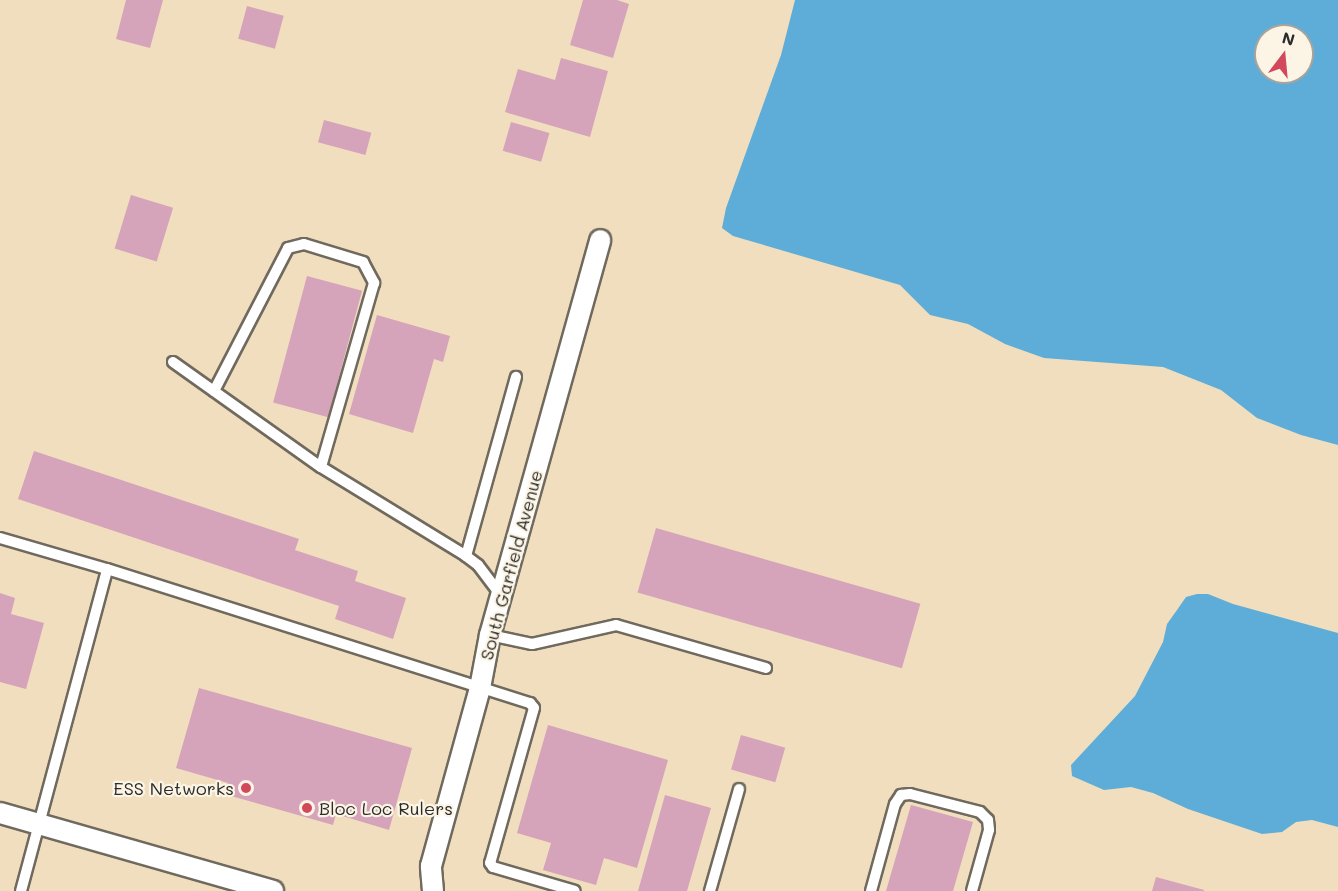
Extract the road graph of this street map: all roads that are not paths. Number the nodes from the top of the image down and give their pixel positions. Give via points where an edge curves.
1 (600, 240) dead end
2 (173, 362) dead end
3 (516, 377) dead end
4 (214, 391) junction
5 (321, 467) junction
6 (0, 538) edge
7 (466, 556) junction
8 (107, 569) junction
9 (501, 595) junction
10 (490, 635) junction
11 (766, 668) dead end
12 (480, 688) junction
13 (739, 789) dead end
14 (0, 813) edge
15 (39, 824) junction
16 (231, 885) edge
17 (21, 891) edge
18 (273, 891) edge
19 (433, 891) edge
20 (575, 891) edge
21 (710, 891) edge
22 (871, 891) edge
23 (972, 891) edge

1 - 9 street, South Garfield Avenue
2 - 4 lane
3 - 7 lane
4 - 5 lane
4 - 5 lane via 288,248 304,244 363,262 374,283
5 - 7 lane
6 - 8 lane
7 - 9 lane
8 - 12 lane
8 - 15 lane
9 - 10 street, South Garfield Avenue
10 - 11 lane via 532,644 616,625
10 - 12 street, South Garfield Avenue
12 - 19 street, South Garfield Avenue via 431,866
12 - 20 lane via 530,703 534,708 490,863
13 - 21 lane
14 - 15 street
15 - 16 street
15 - 17 lane
16 - 18 street
22 - 23 lane via 895,804 901,795 910,794 980,812 987,820 989,830

